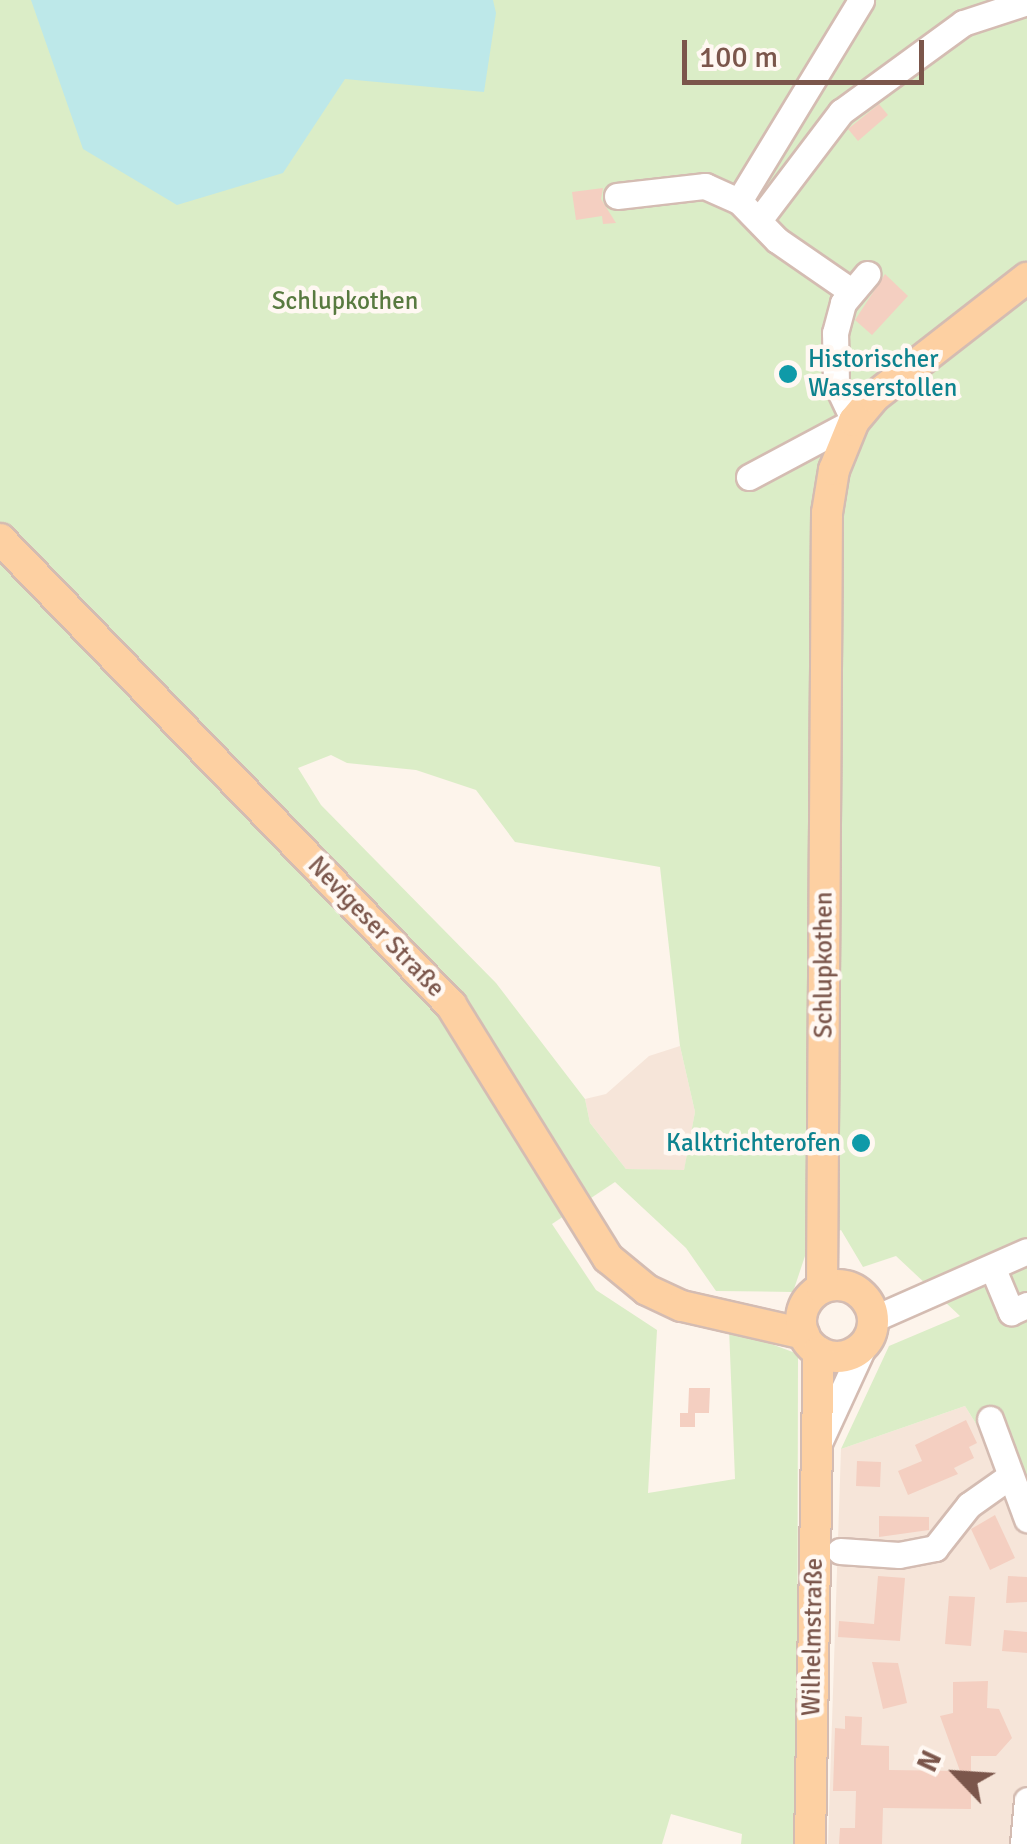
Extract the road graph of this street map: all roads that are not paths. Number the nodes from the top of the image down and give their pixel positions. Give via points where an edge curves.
1 (861, 0) edge
2 (1027, 2) edge
3 (616, 196) dead end
4 (739, 201) junction
5 (759, 220) junction
6 (1027, 278) edge
7 (854, 421) junction
8 (748, 477) dead end
9 (0, 539) edge
10 (1027, 1251) edge
11 (992, 1269) junction
12 (1027, 1306) edge
13 (830, 1321) junction
14 (990, 1419) dead end
15 (816, 1440) junction
16 (1010, 1476) junction
17 (1027, 1518) edge
18 (840, 1550) dead end
19 (1027, 1800) edge
20 (810, 1844) edge
21 (1022, 1844) edge

1 - 4 street
2 - 5 street via 963,23 841,112
3 - 4 street via 705,186
4 - 5 street
5 - 7 street via 829,274 859,282 838,315 834,368
6 - 7 main road, Schlupkothen via 905,368
7 - 8 street, Schlupkothen
7 - 13 main road, Schlupkothen via 826,513 824,1214
9 - 13 main road, Nevigeser Straße via 451,1006 608,1258 647,1290 743,1319
10 - 11 street
11 - 12 street via 1010,1312
11 - 13 street via 917,1299
13 - 15 main road, Wilhelmstraße
13 - 15 street
14 - 16 street
15 - 20 main road, Wilhelmstraße
16 - 17 street
16 - 18 street via 968,1505 934,1548 899,1555
19 - 21 street

